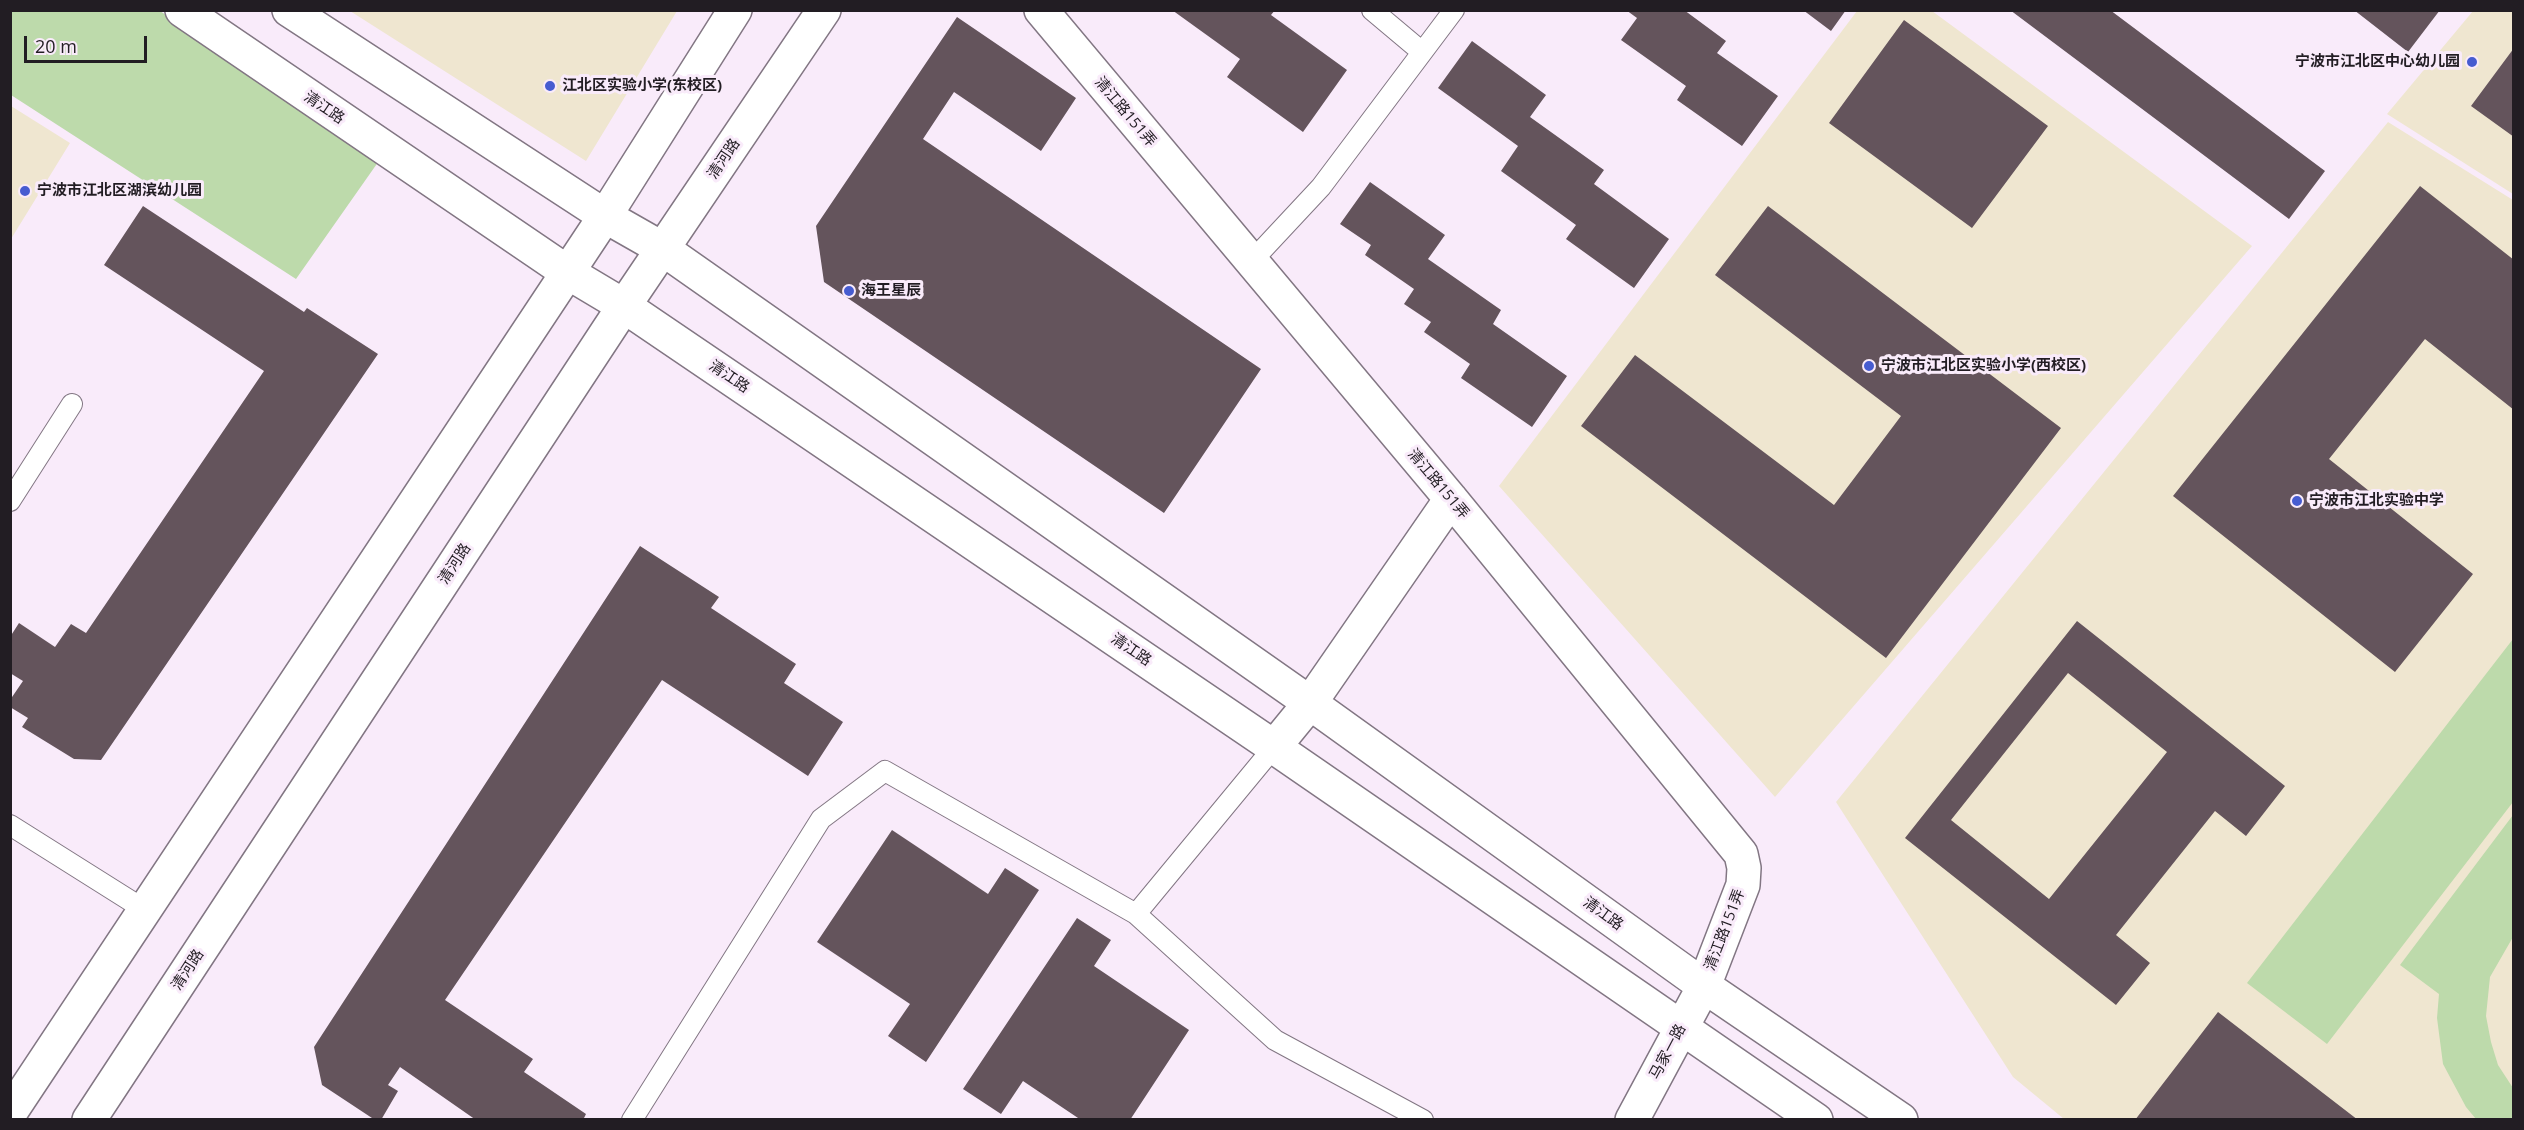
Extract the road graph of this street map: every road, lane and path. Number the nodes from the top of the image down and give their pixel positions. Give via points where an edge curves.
1 (182, 10) edge
2 (289, 10) edge
3 (735, 10) edge
4 (824, 10) edge
5 (1041, 10) edge
6 (1372, 10) edge
7 (1454, 10) edge
8 (1422, 52) junction
9 (605, 216) junction
10 (663, 249) junction
11 (1251, 262) junction
12 (567, 272) junction
13 (624, 306) junction
14 (72, 404) dead end
15 (1451, 499) junction
16 (10, 501) edge
17 (1310, 703) junction
18 (1274, 747) junction
19 (10, 825) edge
20 (146, 910) junction
21 (1136, 914) junction
22 (1704, 986) junction
23 (1681, 1028) junction
24 (10, 1113) edge
25 (89, 1119) edge
26 (632, 1119) edge
27 (1423, 1119) edge
28 (1632, 1119) edge
29 (1816, 1119) edge
30 (1901, 1119) edge

1 - 12 street, 清江路
2 - 9 street, 清江路
3 - 9 street
4 - 10 street, 清河路
5 - 11 street, 清江路151弄
6 - 8 lane
7 - 8 lane
8 - 11 lane via 1321,187
9 - 10 street, 清江路
9 - 12 street
10 - 13 street, 清河路
10 - 17 street, 清江路
11 - 15 street, 清江路151弄
12 - 13 street, 清江路
12 - 20 street
13 - 18 street, 清江路
13 - 25 street, 清河路
14 - 16 lane
15 - 17 street
15 - 22 street, 清江路151弄 via 1741,854 1743,885
17 - 18 street
17 - 22 street, 清江路
18 - 21 lane
18 - 23 street, 清江路
19 - 20 lane
20 - 24 street
21 - 26 lane via 885,771 821,819
21 - 27 lane via 1275,1040
22 - 23 street, 马家一路
22 - 30 street, 清江路
23 - 28 street, 马家一路
23 - 29 street, 清江路

